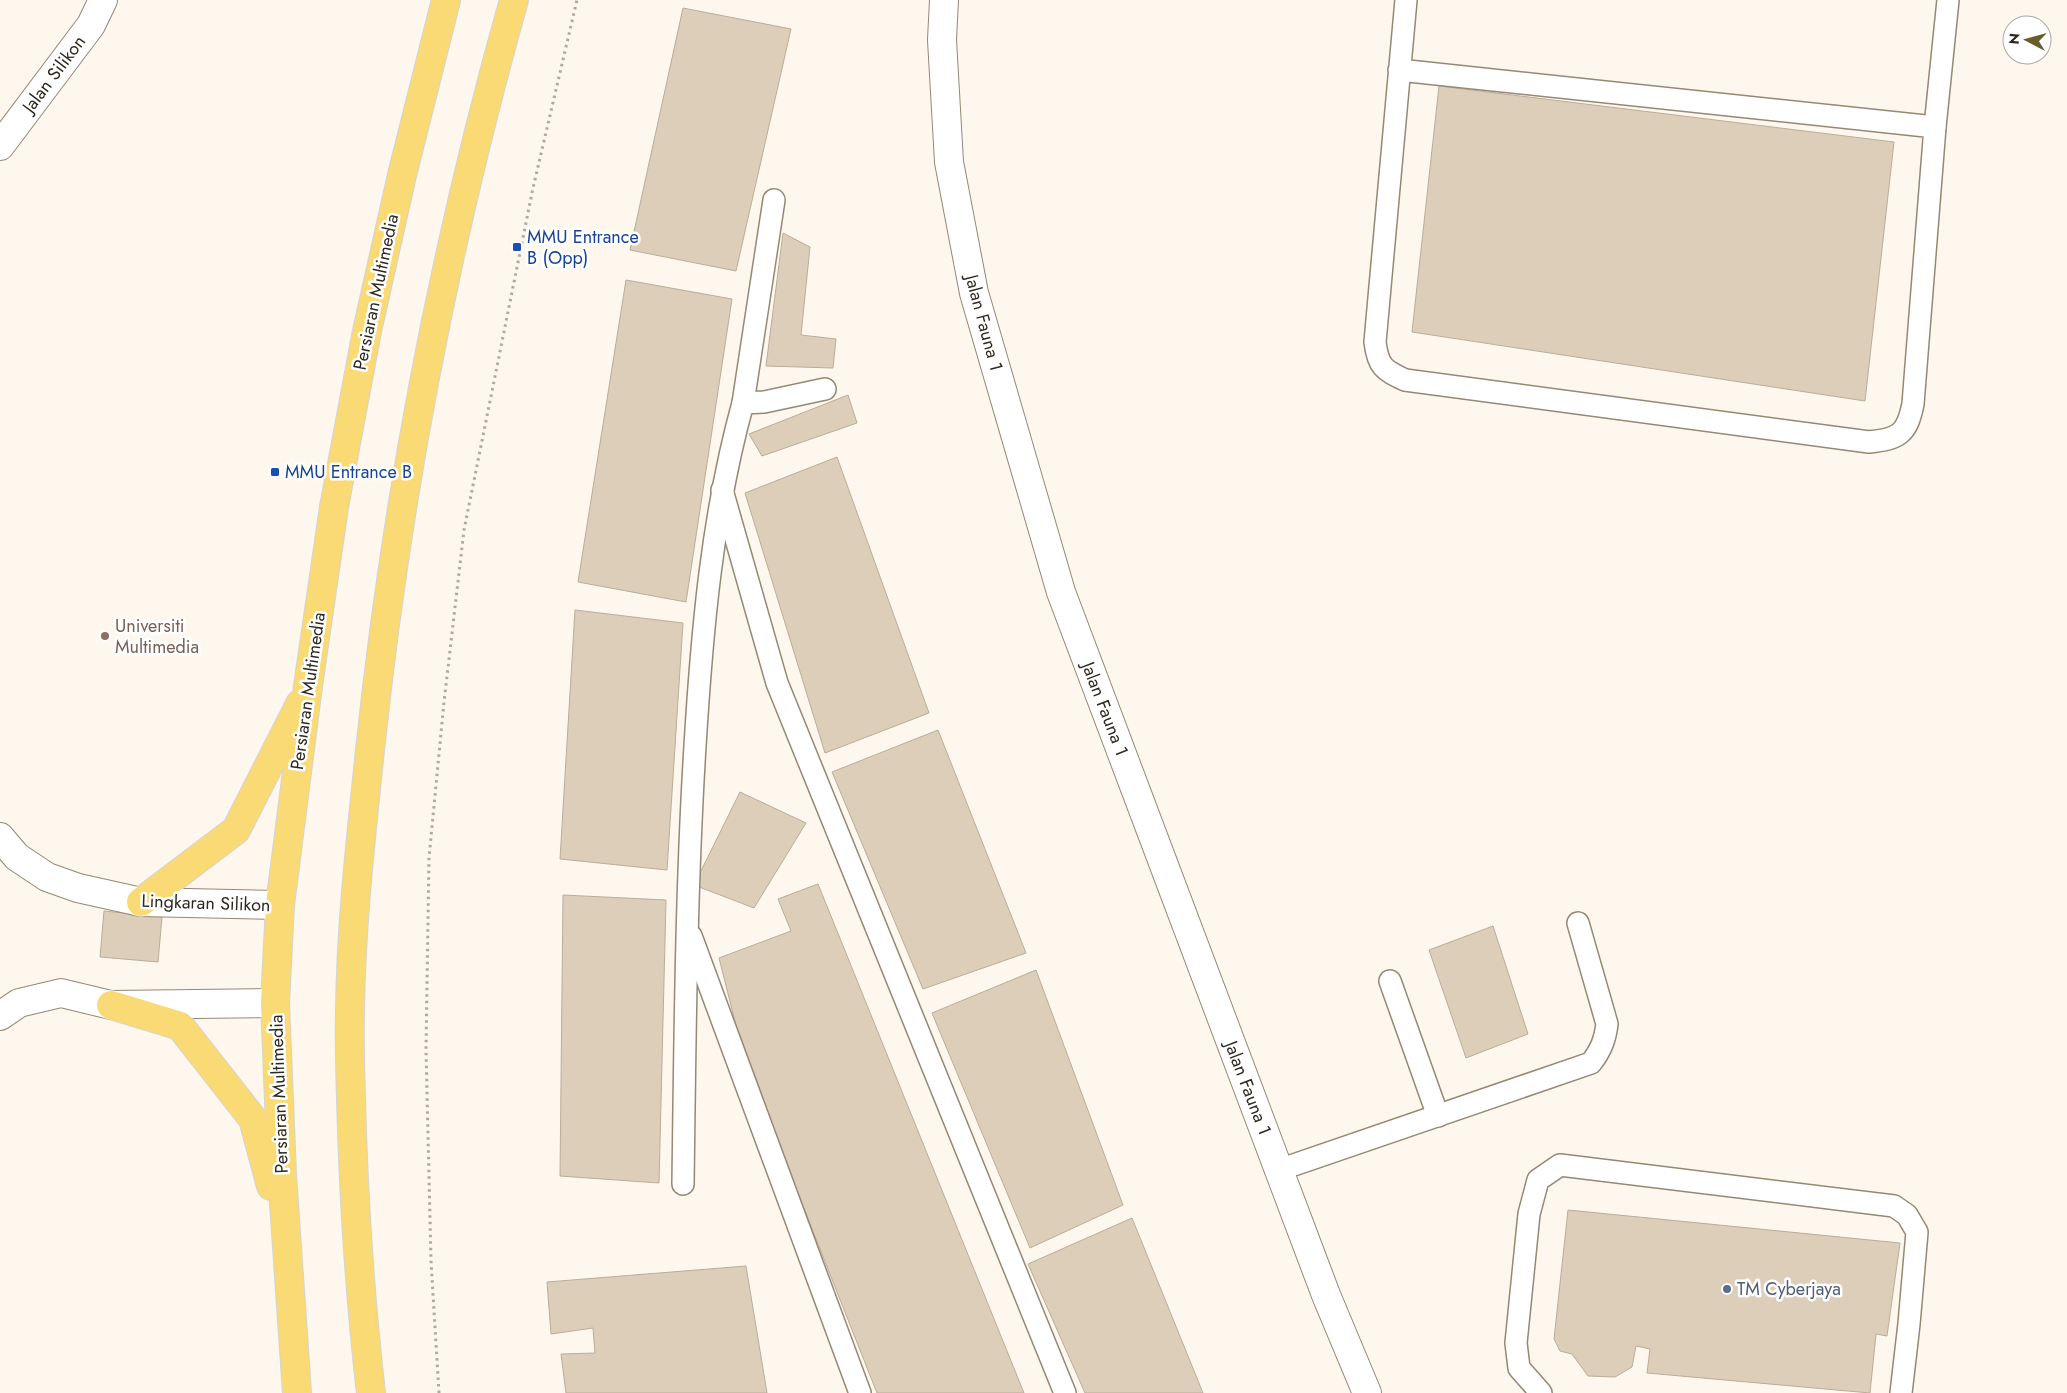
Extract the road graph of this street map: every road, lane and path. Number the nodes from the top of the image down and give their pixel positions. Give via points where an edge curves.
1 (103, 0) edge
2 (446, 0) edge
3 (514, 0) edge
4 (576, 0) edge
5 (944, 0) edge
6 (1406, 0) edge
7 (1948, 0) edge
8 (1399, 70) junction
9 (1935, 127) junction
10 (0, 146) edge
11 (774, 200) dead end
12 (825, 389) dead end
13 (743, 403) junction
14 (722, 490) junction
15 (308, 686) junction
16 (0, 837) edge
17 (141, 902) junction
18 (280, 905) junction
19 (1578, 923) dead end
20 (687, 924) junction
21 (1390, 981) dead end
22 (275, 1003) junction
23 (111, 1005) junction
24 (0, 1016) edge
25 (1438, 1116) junction
26 (1279, 1170) junction
27 (683, 1184) dead end
28 (288, 1283) junction
29 (297, 1393) edge
30 (371, 1393) edge
31 (439, 1393) edge
32 (860, 1393) edge
33 (1065, 1393) edge
34 (1367, 1393) edge
35 (1541, 1393) edge
36 (1901, 1393) edge

1 - 10 street, Jalan Silikon via 92,25
2 - 15 main road, Persiaran Multimedia via 366,331 334,507
3 - 30 main road via 491,83 430,343 399,522 368,775 355,911 350,1012 355,1219
4 - 31 path via 533,188 464,530 444,702 429,858 426,1050 431,1261
5 - 26 street, Jalan Fauna 1 via 942,40 948,162 974,293 1061,592
6 - 8 lane
7 - 9 lane
8 - 9 lane
8 - 9 lane via 1375,342 1377,359 1388,372 1405,380 1869,442 1888,440 1902,434 1910,420
11 - 13 lane
12 - 13 lane via 764,402
13 - 14 lane
14 - 20 lane via 699,677
14 - 33 lane via 778,683
15 - 17 main road via 236,830
15 - 18 main road, Persiaran Multimedia
16 - 17 street, Lingkaran Silikon via 17,857 47,877 78,888
17 - 18 street, Lingkaran Silikon
18 - 22 main road, Persiaran Multimedia
19 - 25 lane via 1607,1024 1600,1051 1591,1063
20 - 27 lane
20 - 32 lane
21 - 25 lane
22 - 23 street
22 - 28 main road, Persiaran Multimedia
23 - 24 street via 61,993 19,1003
23 - 28 main road via 180,1026 253,1119 272,1189
25 - 26 lane
26 - 34 street, Jalan Fauna 1
28 - 29 main road, Persiaran Multimedia
35 - 36 lane via 1519,1368 1516,1343 1529,1214 1538,1180 1560,1165 1894,1206 1900,1210 1917,1232

